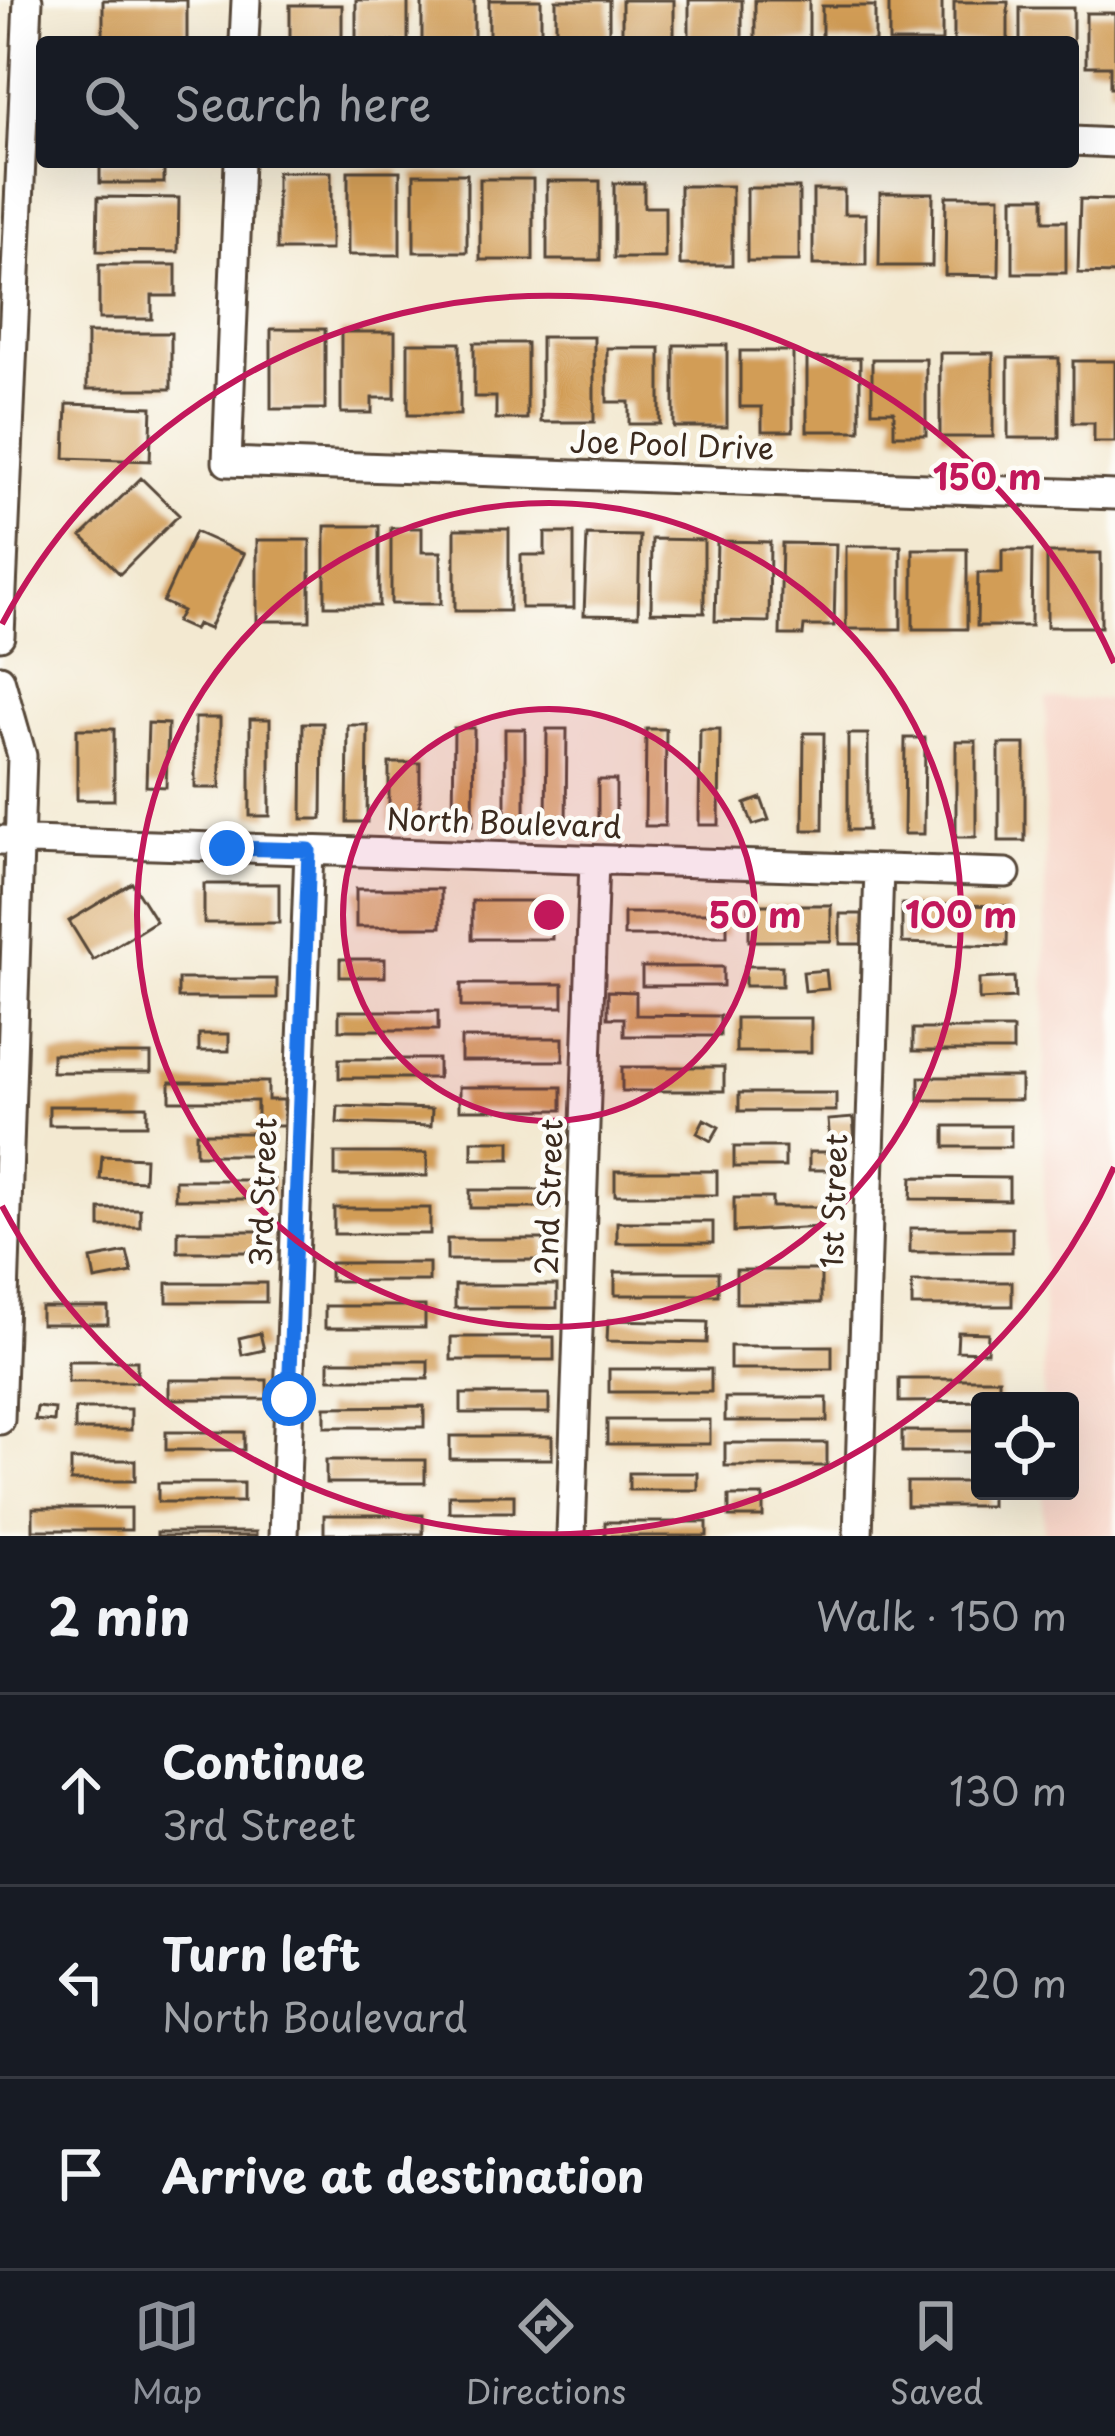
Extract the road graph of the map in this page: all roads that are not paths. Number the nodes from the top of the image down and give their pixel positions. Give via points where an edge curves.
1 (28, 0) edge
2 (246, 0) edge
3 (244, 36) edge
4 (1079, 141) edge
5 (1115, 142) edge
6 (239, 168) edge
7 (1115, 495) edge
8 (4, 520) edge
9 (0, 636) edge
10 (0, 679) edge
11 (10, 841) edge
12 (309, 850) junction
13 (594, 860) junction
14 (879, 869) junction
15 (1006, 873) dead end
16 (0, 1420) edge
17 (284, 1536) edge
18 (572, 1536) edge
19 (858, 1536) edge

1 - 8 street
2 - 3 street
4 - 5 street
6 - 7 street, Joe Pool Drive via 226,462
8 - 9 street
10 - 11 street via 22,756
11 - 12 street, North Boulevard
11 - 16 street
12 - 13 street, North Boulevard
12 - 17 street, 3rd Street
13 - 14 street, North Boulevard
13 - 18 street, 2nd Street
14 - 15 street, North Boulevard
14 - 19 street, 1st Street

